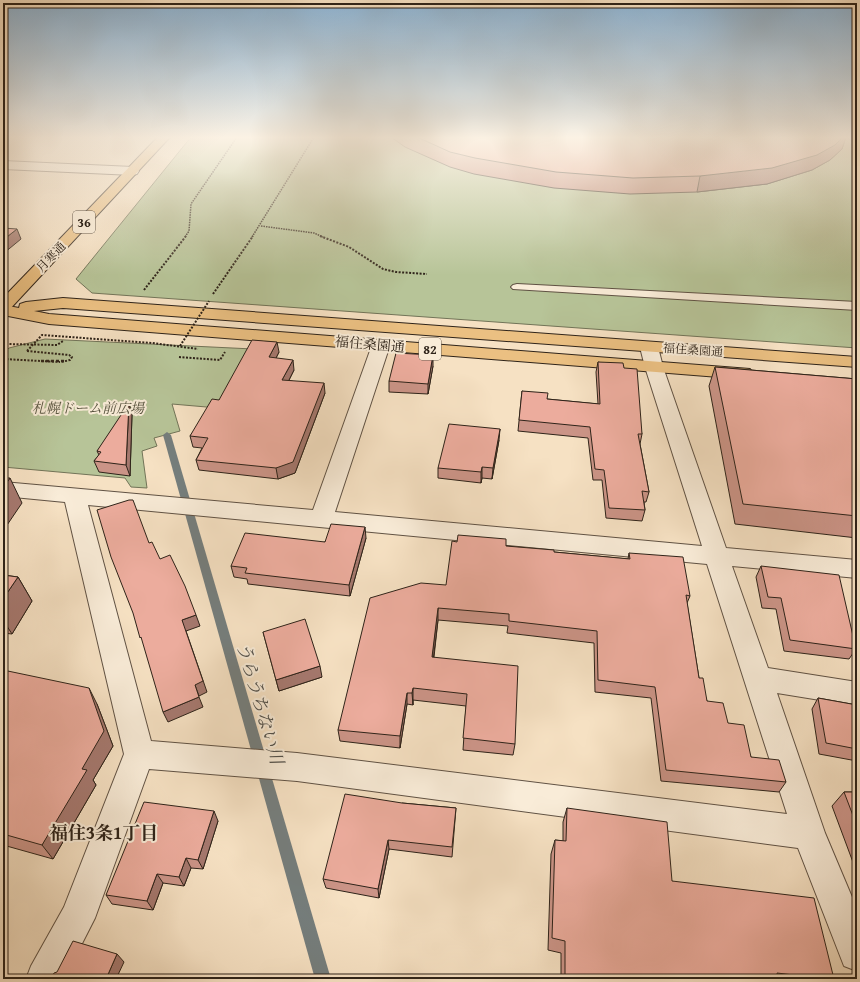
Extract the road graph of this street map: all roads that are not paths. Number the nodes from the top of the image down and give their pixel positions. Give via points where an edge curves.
1 (122, 183) edge
2 (517, 287) dead end
3 (857, 306) edge
4 (3, 309) edge
5 (381, 345) junction
6 (651, 357) junction
7 (857, 362) edge
8 (763, 374) edge
9 (3, 489) edge
10 (75, 496) junction
11 (321, 518) junction
12 (718, 556) junction
13 (857, 569) edge
14 (757, 678) junction
15 (857, 694) edge
16 (139, 754) junction
17 (809, 833) junction
18 (857, 953) edge
19 (44, 979) edge

1 - 4 main road, 月寒通 / 36
2 - 3 lane
4 - 5 main road, 福住桑園通 / 82 via 48,319
4 - 6 main road, 福住桑園通 / 82 via 63,303
5 - 6 main road, 福住桑園通 / 82
5 - 11 street
6 - 7 main road, 福住桑園通 / 82
6 - 8 main road, 福住桑園通 / 82
6 - 12 street
9 - 10 street
10 - 11 street
10 - 16 street
11 - 12 street
12 - 13 street
12 - 14 street
14 - 15 street
14 - 17 street
16 - 17 street via 297,767
16 - 19 street via 77,918
17 - 18 street

